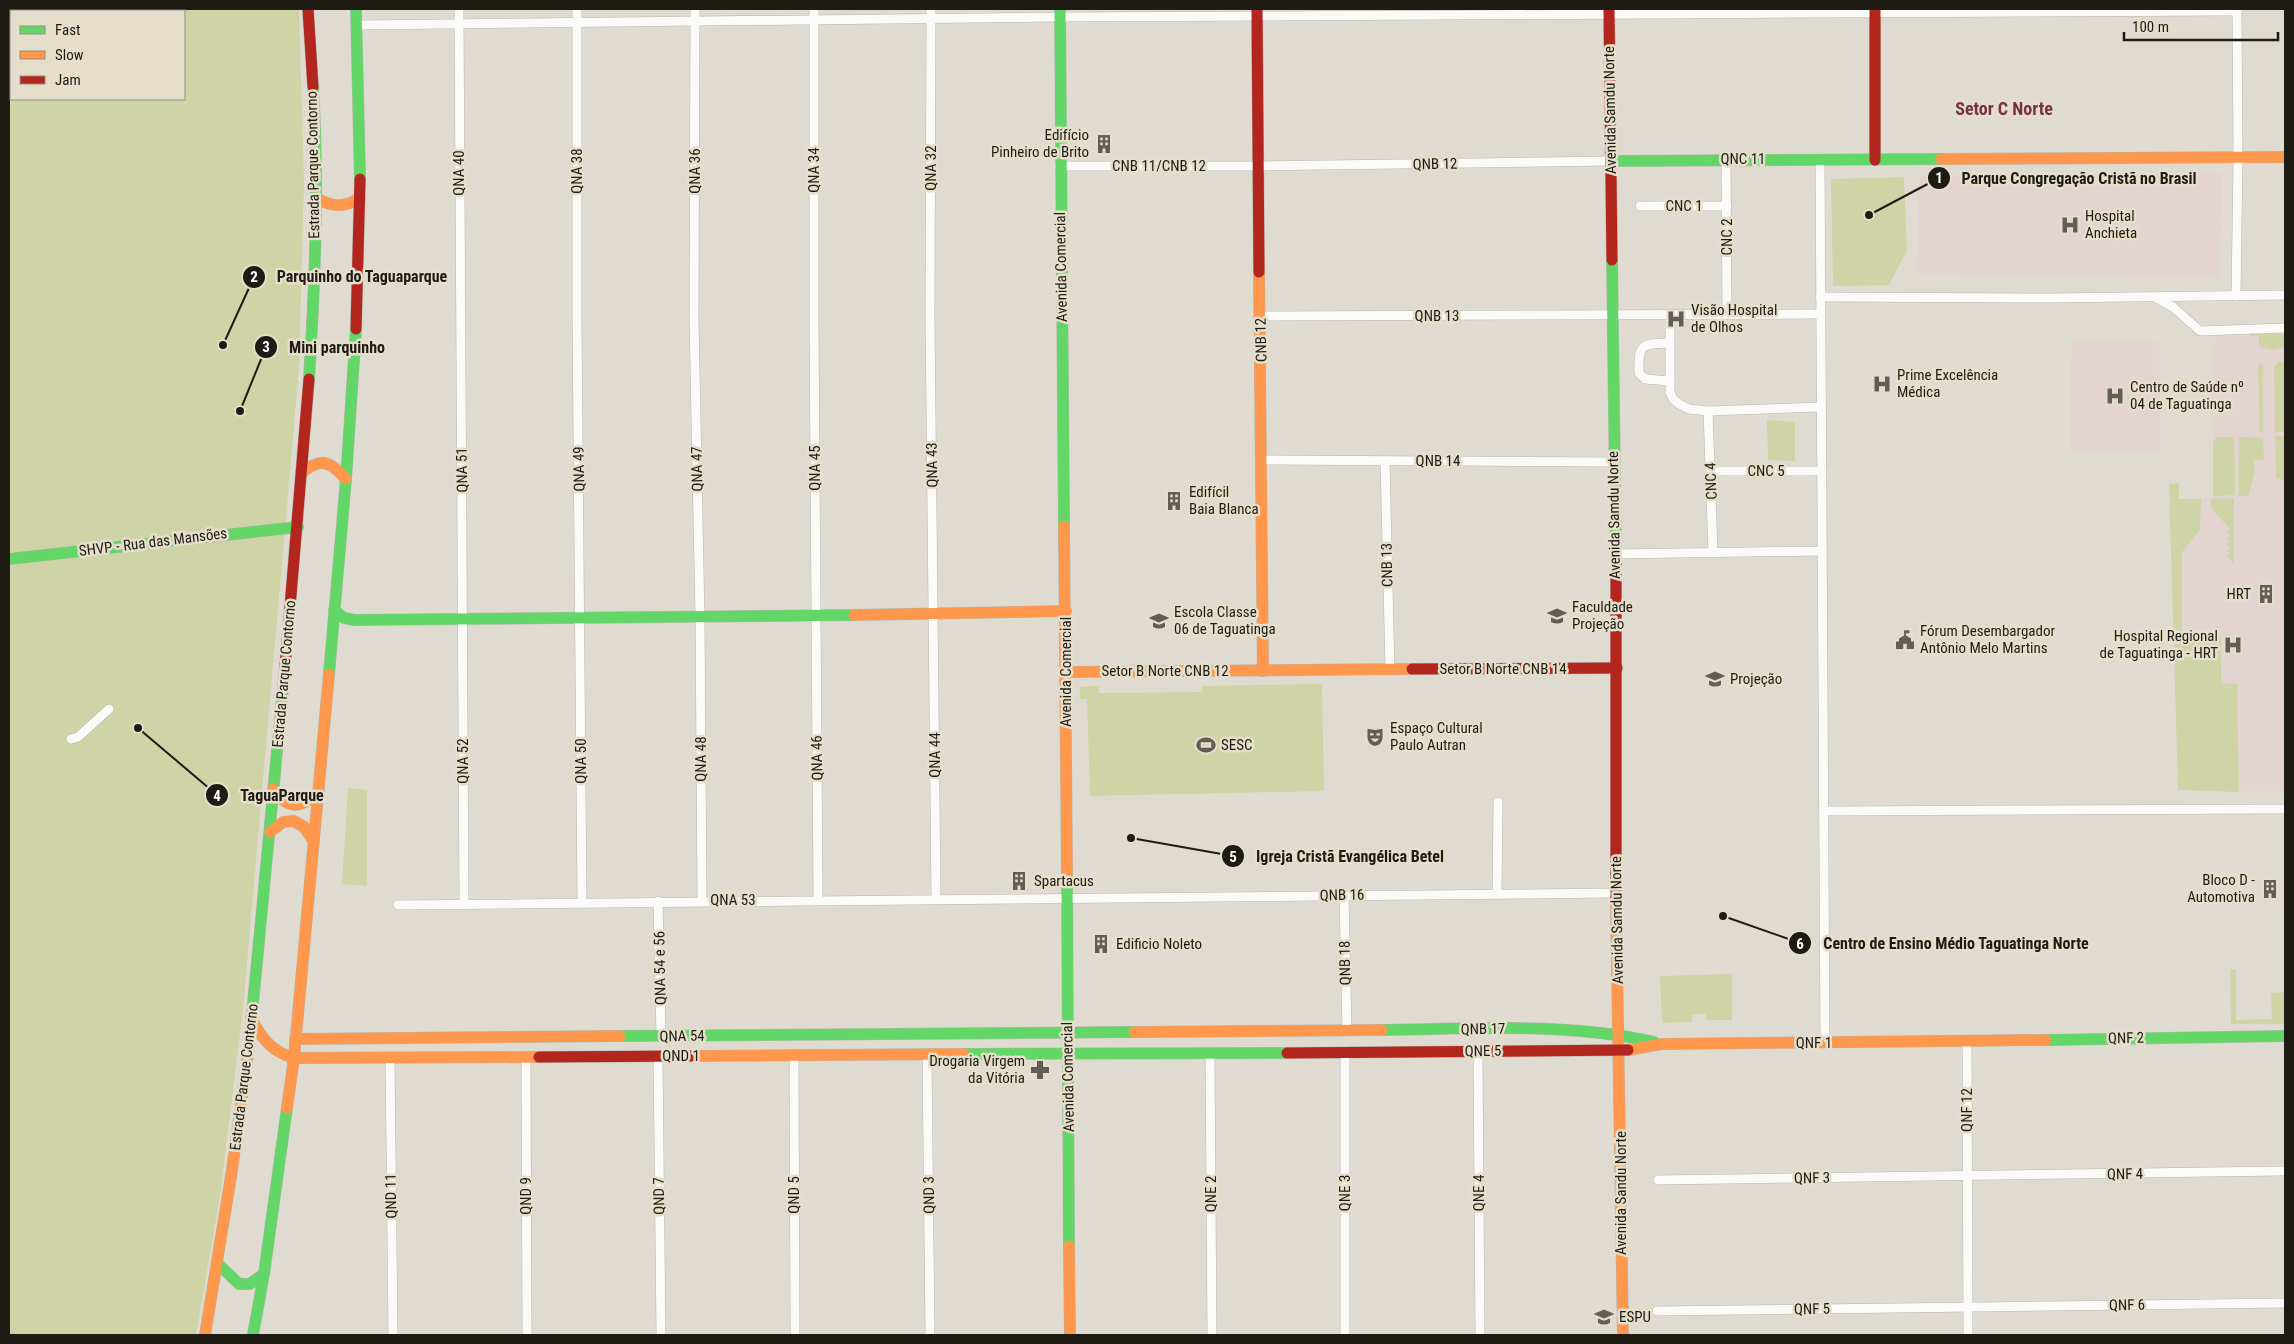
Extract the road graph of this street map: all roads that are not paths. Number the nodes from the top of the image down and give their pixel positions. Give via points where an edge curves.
1 (308, 9) edge
2 (356, 9) edge
3 (459, 9) edge
4 (577, 9) edge
5 (695, 9) edge
6 (814, 9) edge
7 (931, 9) edge
8 (2237, 10) edge
9 (1875, 11) edge
10 (1609, 12) edge
11 (1060, 13) edge
12 (1257, 13) edge
13 (931, 18) junction
14 (814, 20) junction
15 (695, 22) junction
16 (577, 23) junction
17 (459, 24) junction
18 (357, 25) junction
19 (2285, 157) edge
20 (2238, 158) junction
21 (1726, 159) junction
22 (1820, 160) junction
23 (1875, 160) junction
24 (1611, 161) junction
25 (1060, 166) junction
26 (1258, 166) junction
27 (316, 198) junction
28 (360, 198) junction
29 (1640, 206) dead end
30 (1727, 206) junction
31 (2285, 295) edge
32 (2154, 296) junction
33 (2236, 296) junction
34 (1820, 297) junction
35 (1670, 314) junction
36 (1727, 314) junction
37 (1820, 314) junction
38 (1613, 315) junction
39 (1260, 316) junction
40 (930, 318) joint
41 (576, 319) joint
42 (694, 320) joint
43 (814, 320) joint
44 (460, 321) joint
45 (2285, 328) edge
46 (1670, 344) junction
47 (1670, 381) junction
48 (1821, 406) junction
49 (1708, 410) junction
50 (1262, 460) junction
51 (1385, 461) junction
52 (1613, 462) junction
53 (1711, 471) junction
54 (1822, 471) junction
55 (302, 473) junction
56 (346, 479) junction
57 (298, 527) junction
58 (1713, 552) junction
59 (1822, 552) junction
60 (1615, 554) junction
61 (9, 559) edge
62 (334, 610) junction
63 (1066, 611) junction
64 (934, 612) junction
65 (816, 616) junction
66 (700, 617) junction
67 (463, 618) junction
68 (581, 618) junction
69 (354, 620) junction
70 (333, 633) junction
71 (1617, 668) junction
72 (1390, 670) junction
73 (1264, 671) junction
74 (1066, 672) junction
75 (109, 709) dead end
76 (70, 739) dead end
77 (273, 789) junction
78 (319, 792) junction
79 (1498, 802) dead end
80 (2285, 809) edge
81 (1824, 810) junction
82 (270, 832) junction
83 (312, 840) junction
84 (1616, 893) junction
85 (1497, 894) junction
86 (1344, 895) junction
87 (936, 898) junction
88 (1068, 898) junction
89 (702, 900) junction
90 (818, 900) junction
91 (658, 901) junction
92 (582, 903) junction
93 (464, 904) junction
94 (398, 905) dead end
95 (251, 1018) junction
96 (1518, 1028) junction
97 (1552, 1029) junction
98 (1198, 1031) junction
99 (1347, 1031) junction
100 (986, 1032) junction
101 (1068, 1032) junction
102 (1620, 1034) junction
103 (713, 1035) junction
104 (739, 1035) junction
105 (661, 1036) junction
106 (2285, 1036) edge
107 (351, 1039) junction
108 (295, 1040) junction
109 (1825, 1042) junction
110 (1967, 1042) junction
111 (1661, 1044) junction
112 (1550, 1050) junction
113 (1478, 1051) junction
114 (1519, 1051) junction
115 (1620, 1051) junction
116 (1345, 1052) junction
117 (1204, 1053) junction
118 (927, 1054) junction
119 (986, 1054) junction
120 (1069, 1054) junction
121 (794, 1055) junction
122 (658, 1056) junction
123 (713, 1056) junction
124 (737, 1056) junction
125 (526, 1057) junction
126 (294, 1058) junction
127 (350, 1058) junction
128 (390, 1058) junction
129 (2283, 1171) dead end
130 (1967, 1177) junction
131 (1658, 1180) dead end
132 (218, 1264) junction
133 (264, 1274) junction
134 (2285, 1303) edge
135 (1968, 1306) junction
136 (1657, 1311) dead end
137 (204, 1335) edge
138 (253, 1335) edge
139 (393, 1335) edge
140 (527, 1335) edge
141 (661, 1335) edge
142 (795, 1335) edge
143 (930, 1335) edge
144 (1070, 1335) edge
145 (1212, 1335) edge
146 (1346, 1335) edge
147 (1480, 1335) edge
148 (1623, 1335) edge
149 (1968, 1335) edge

1 - 27 main road, Estrada Parque Contorno
2 - 18 main road
3 - 17 street, QNA 40
4 - 16 street, QNA 38
5 - 15 street, QNA 36
6 - 14 street, QNA 34
7 - 13 street, QNA 32
8 - 9 street
8 - 20 street
9 - 10 street
9 - 23 main road
10 - 12 street
10 - 24 main road, Avenida Samdu Norte
11 - 12 street
11 - 13 street
11 - 25 main road, Avenida Comercial
12 - 26 main road, CNB 12
13 - 14 street
13 - 40 street, QNA 32
14 - 15 street
14 - 43 street, QNA 34
15 - 16 street
15 - 42 street, QNA 36
16 - 17 street
16 - 41 street, QNA 38
17 - 18 street
17 - 44 street, QNA 40
18 - 28 main road
19 - 20 main road, QNC 11
20 - 23 main road, QNC 11
20 - 33 street
21 - 22 main road, QNC 11
21 - 24 main road, QNC 11
21 - 30 street, CNC 2
22 - 23 main road, QNC 11
22 - 34 street
24 - 26 street, QNB 12
24 - 38 main road, Avenida Samdu Norte
25 - 26 street, CNB 11/CNB 12
25 - 63 main road, Avenida Comercial
26 - 39 main road, CNB 12
27 - 28 main road via 336,207 345,207
27 - 55 main road, Estrada Parque Contorno
28 - 56 main road via 358,299
29 - 30 street, CNC 1
30 - 36 street, CNC 2
31 - 33 street
32 - 33 street
32 - 34 street
32 - 45 street via 2173,307 2200,331
34 - 37 street
35 - 36 street, QNB 13
35 - 38 street, QNB 13
35 - 46 street
36 - 37 street, QNB 13
37 - 48 street
38 - 39 street, QNB 13
38 - 52 main road, Avenida Samdu Norte
39 - 50 main road, CNB 12
40 - 64 street, QNA 43
41 - 68 street, QNA 49
42 - 66 street, QNA 47
43 - 65 street, QNA 45
44 - 67 street, QNA 51
46 - 47 street
46 - 47 street via 1647,344 1638,356 1639,373 1645,379
47 - 49 street via 1670,392 1679,404
48 - 49 street
48 - 54 street
49 - 53 street, CNC 4
50 - 51 street, QNB 14
50 - 73 main road, CNB 12
51 - 52 street, QNB 14
51 - 72 street, CNB 13
52 - 60 main road, Avenida Samdu Norte
53 - 54 street, CNC 5
53 - 58 street, CNC 4
54 - 59 street
55 - 56 main road via 313,463 322,461 335,466
55 - 57 main road, Estrada Parque Contorno
56 - 62 main road
57 - 61 main road, SHVP - Rua das Mansões
57 - 77 main road, Estrada Parque Contorno
58 - 59 street
58 - 60 street
59 - 81 street
60 - 71 main road, Avenida Samdu Norte
62 - 69 main road via 344,618
62 - 70 main road
63 - 64 main road
63 - 74 main road, Avenida Comercial
64 - 65 main road
64 - 87 street, QNA 44
65 - 66 main road
65 - 90 street, QNA 46
66 - 68 main road
66 - 89 street, QNA 48
67 - 68 main road
67 - 69 main road
67 - 93 street, QNA 52
68 - 92 street, QNA 50
69 - 70 main road
70 - 78 main road
71 - 72 main road, Setor B Norte CNB 14
71 - 84 main road, Avenida Samdu Norte
72 - 73 main road, Setor B Norte CNB 14
73 - 74 main road, Setor B Norte CNB 12
74 - 88 main road, Avenida Comercial
75 - 76 street via 78,737
77 - 78 main road via 281,801 291,805 309,802
77 - 82 main road, Estrada Parque Contorno
78 - 83 main road
79 - 85 street
80 - 81 street
81 - 109 street
82 - 83 main road via 283,822 297,821
82 - 95 main road, Estrada Parque Contorno
83 - 108 main road
84 - 85 street, QNB 16
84 - 102 main road, Avenida Samdu Norte
85 - 86 street, QNB 16
86 - 88 street, QNB 16
86 - 99 street, QNB 18
87 - 88 street, QNA 53
87 - 90 street, QNA 53
88 - 101 main road, Avenida Comercial
89 - 90 street, QNA 53
89 - 91 street, QNA 53
91 - 92 street, QNA 53
91 - 105 street, QNA 54 e 56
92 - 93 street, QNA 53
93 - 94 street, QNA 53
95 - 126 main road via 261,1037 272,1048
95 - 132 main road, Estrada Parque Contorno
96 - 97 main road, QNB 17
96 - 99 main road, QNB 17
96 - 114 main road via 1523,1039
97 - 102 main road, QNB 17
97 - 112 main road via 1539,1040 1541,1046
98 - 99 main road, QNB 17
98 - 101 main road
98 - 117 main road via 1193,1043
100 - 101 main road, QNA 54
100 - 104 main road, QNA 54
100 - 119 main road via 991,1042
101 - 120 main road, Avenida Comercial
102 - 111 main road, QNF 1
102 - 115 main road, Avenida Samdu Norte
103 - 104 main road, QNA 54
103 - 105 main road, QNA 54
103 - 123 main road via 718,1043
104 - 124 main road via 733,1046
105 - 107 main road, QNA 54
106 - 110 main road, QNF 2
107 - 108 main road, QNA 54
107 - 127 main road via 346,1052
108 - 126 main road
109 - 110 main road, QNF 1
109 - 111 main road, QNF 1
110 - 130 street, QNF 12
111 - 115 main road, QNF 1
112 - 114 main road, QNE 5
112 - 115 main road, QNE 5
113 - 114 main road, QNE 5
113 - 116 main road, QNE 5
113 - 147 street, QNE 4
115 - 148 main road, Avenida Sandu Norte
116 - 117 main road, QNE 5
116 - 146 street, QNE 3
117 - 120 main road, QND 1
117 - 145 street, QNE 2
118 - 119 main road, QND 1
118 - 121 main road, QND 1
118 - 143 street, QND 3
119 - 120 main road, QND 1
120 - 144 main road, Avenida Comercial
121 - 124 main road, QND 1
121 - 142 street, QND 5
122 - 123 main road, QND 1
122 - 125 main road, QND 1
122 - 141 street, QND 7
123 - 124 main road, QND 1
125 - 128 main road, QND 1
125 - 140 street, QND 9
126 - 127 main road, QND 1
126 - 133 main road
127 - 128 main road, QND 1
128 - 139 street, QND 11
129 - 130 street, QNF 4
130 - 131 street, QNF 3
130 - 135 street, QNF 12
132 - 133 main road via 232,1280 245,1285 254,1284
132 - 137 main road, Estrada Parque Contorno
133 - 138 main road
134 - 135 street, QNF 6
135 - 136 street, QNF 5
135 - 149 street, QNF 12

